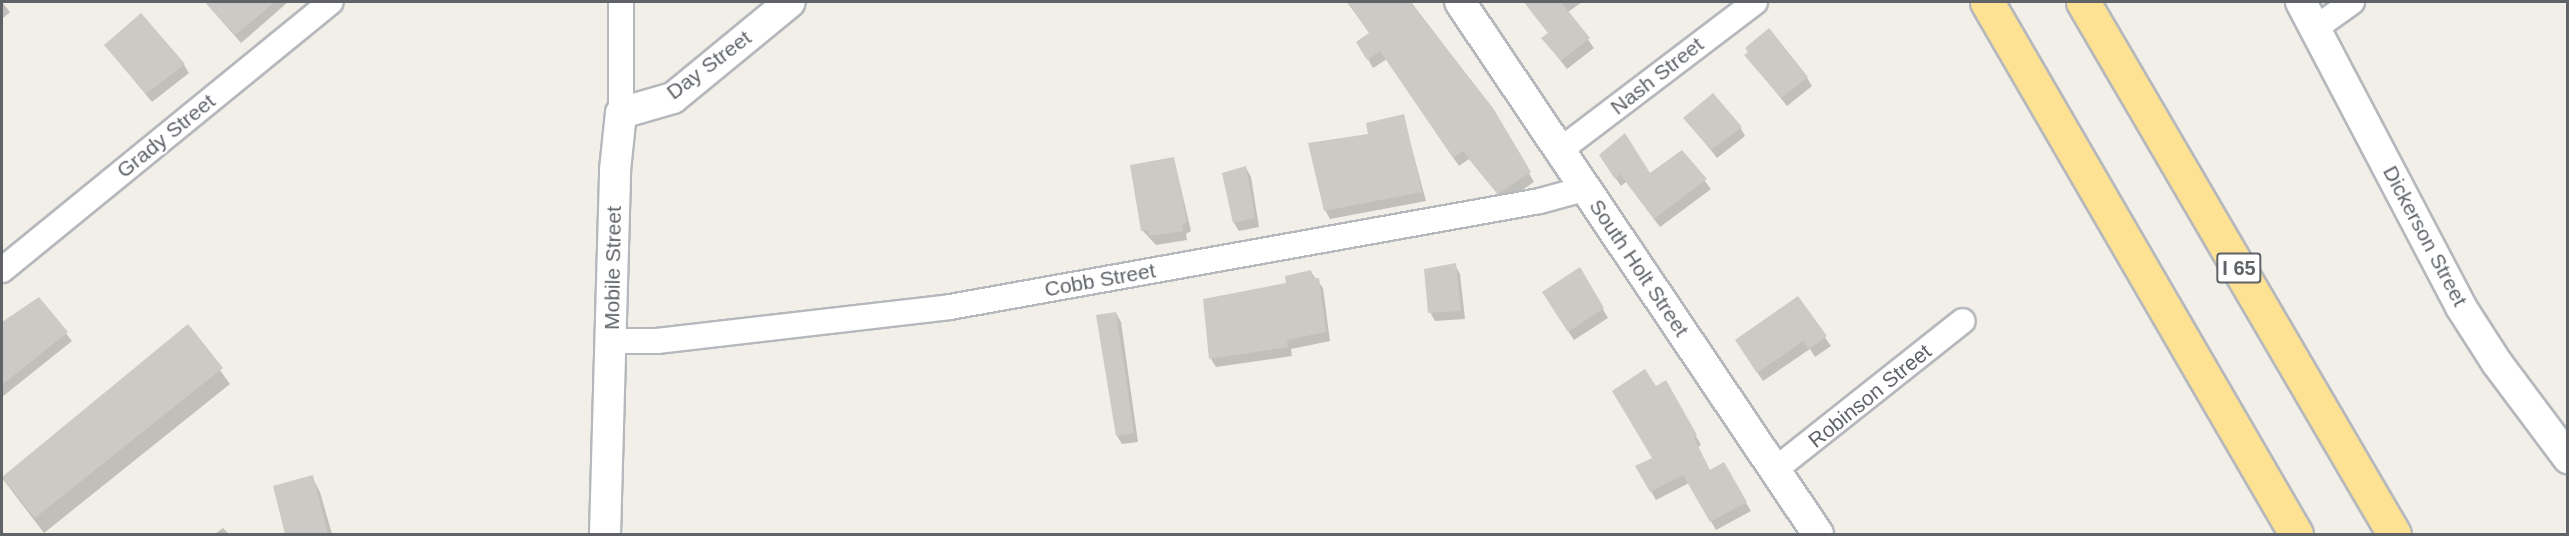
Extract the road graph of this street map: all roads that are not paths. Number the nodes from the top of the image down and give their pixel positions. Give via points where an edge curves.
1 (330, 2) edge
2 (621, 2) edge
3 (790, 2) edge
4 (1460, 2) edge
5 (1755, 2) edge
6 (1987, 2) edge
7 (2083, 2) edge
8 (2301, 2) edge
9 (2352, 2) edge
10 (2317, 27) junction
11 (621, 113) junction
12 (1559, 152) junction
13 (1584, 189) junction
14 (2, 270) edge
15 (1963, 321) dead end
16 (612, 341) junction
17 (2568, 458) edge
18 (1776, 469) junction
19 (605, 534) edge
20 (1818, 534) edge
21 (2296, 534) edge
22 (2394, 534) edge

1 - 14 street, Grady Street
2 - 11 street, Mobile Street
3 - 11 street, Day Street via 673,98
4 - 12 street, South Holt Street
5 - 12 street, Nash Street
6 - 21 highway
7 - 22 highway, I 65
8 - 10 street, Dickerson Street
9 - 10 street
10 - 17 street, Dickerson Street via 2461,307 2497,363
11 - 16 street, Mobile Street via 615,170
12 - 13 street, South Holt Street
13 - 16 street, Cobb Street via 1540,201 950,307 657,341
13 - 18 street, South Holt Street
15 - 18 street, Robinson Street
16 - 19 street, Mobile Street
18 - 20 street, South Holt Street

